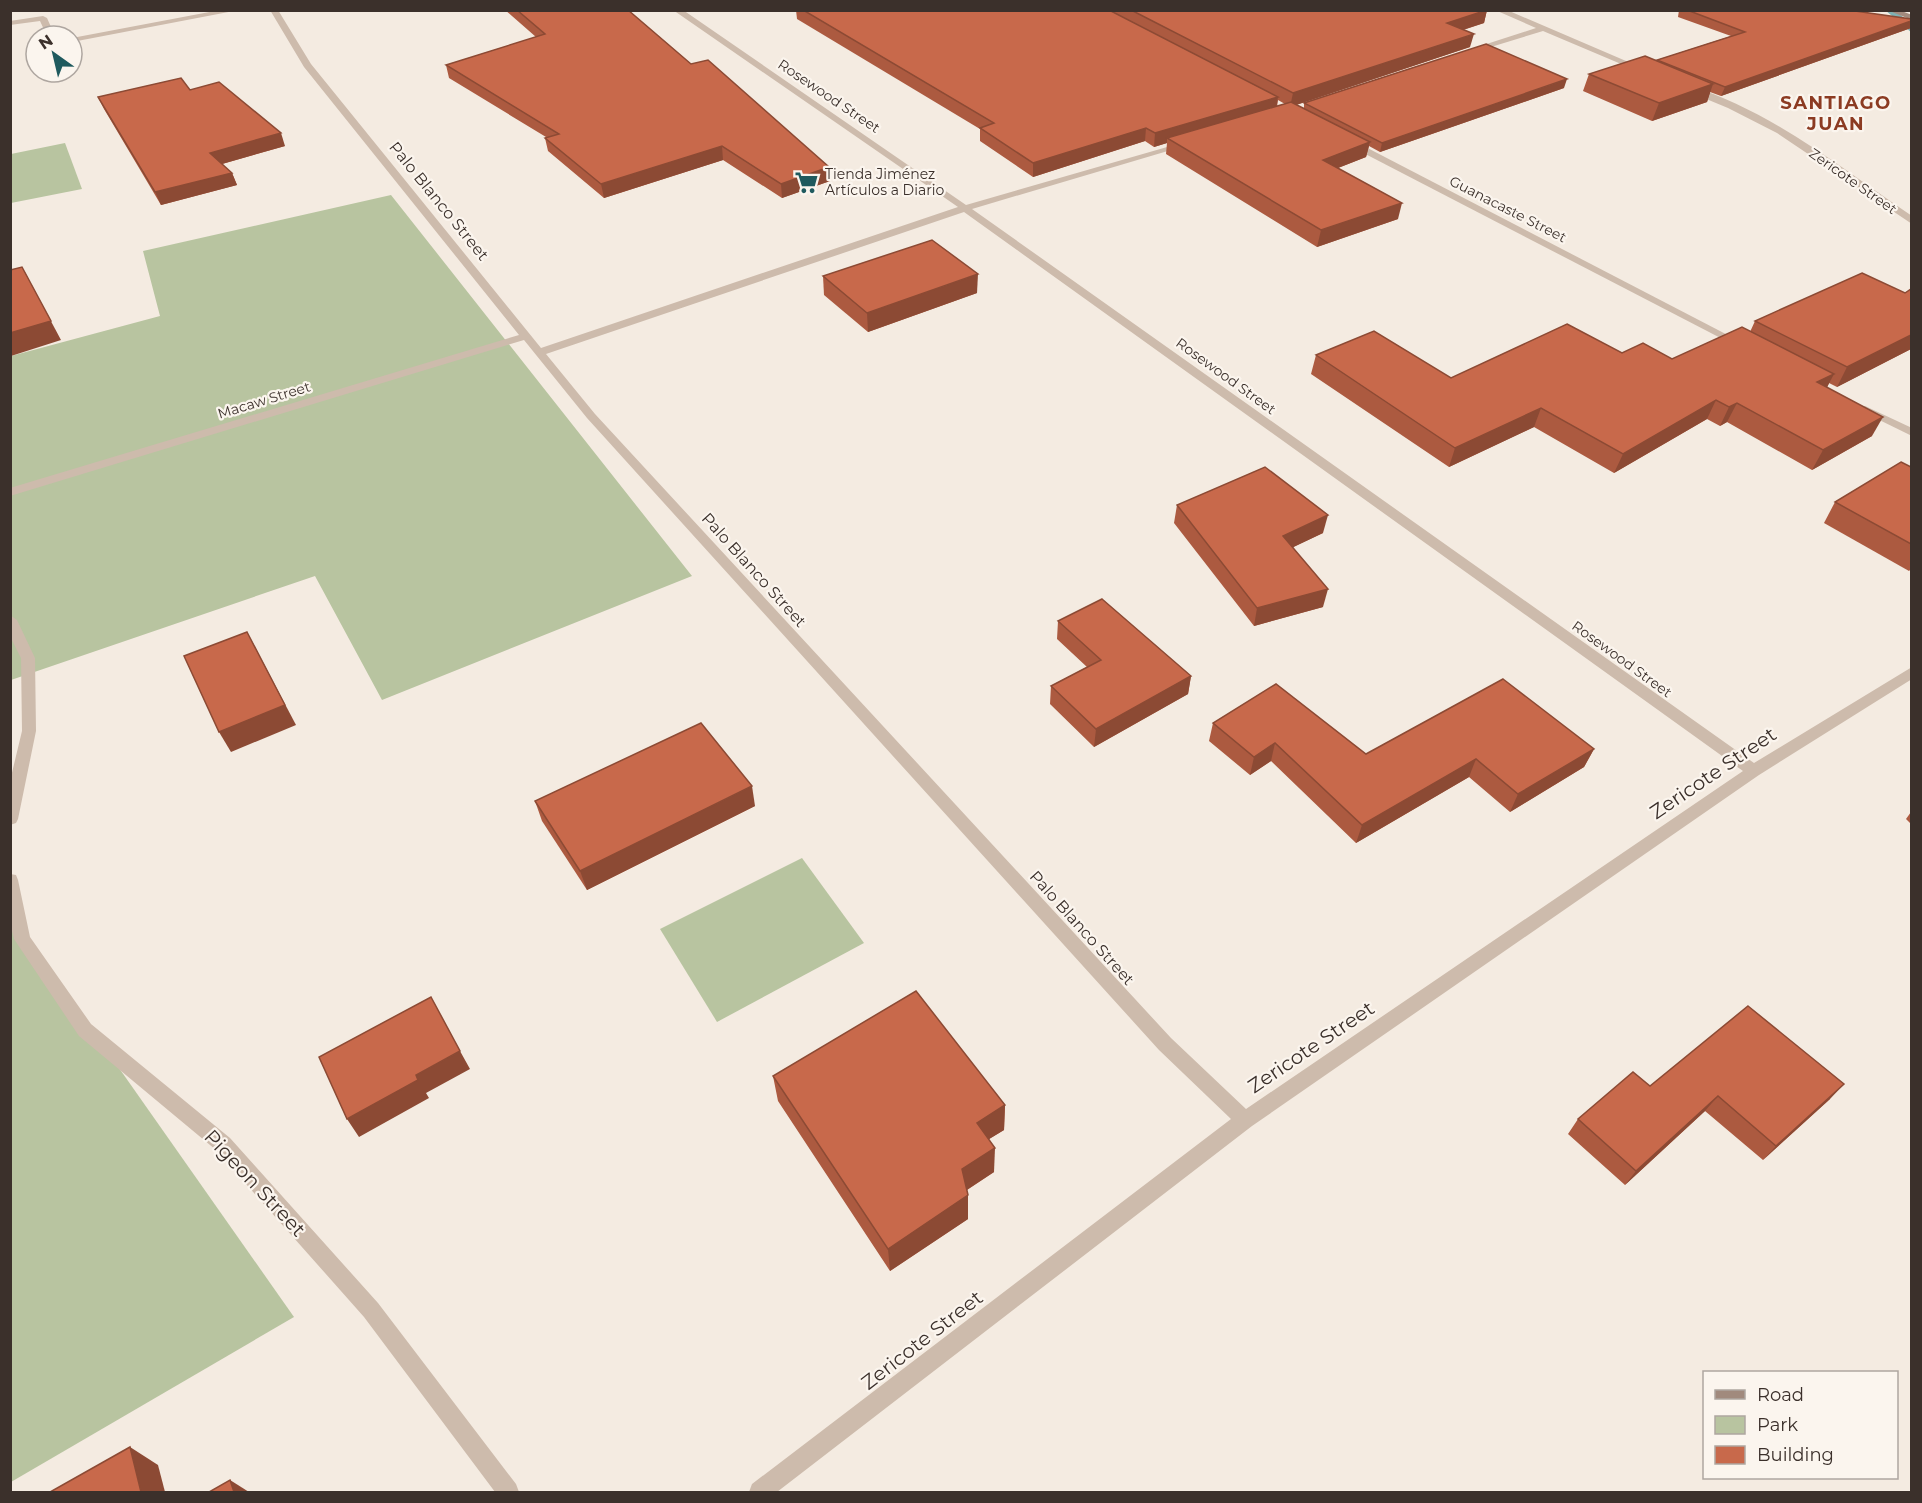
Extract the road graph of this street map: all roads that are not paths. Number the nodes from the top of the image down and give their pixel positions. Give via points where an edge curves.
1 (235, 10) edge
2 (274, 10) edge
3 (678, 10) edge
4 (1499, 10) edge
5 (1891, 10) edge
6 (1911, 18) edge
7 (10, 23) edge
8 (46, 24) edge
9 (1542, 29) junction
10 (84, 38) edge
11 (1456, 57) edge
12 (1654, 74) edge
13 (1676, 83) edge
14 (1200, 138) edge
15 (1342, 139) edge
16 (965, 208) junction
17 (1911, 221) edge
18 (527, 336) junction
19 (1753, 351) edge
20 (540, 352) junction
21 (1859, 406) edge
22 (1911, 433) edge
23 (10, 492) edge
24 (10, 620) edge
25 (1911, 672) edge
26 (1755, 771) junction
27 (10, 819) edge
28 (10, 880) edge
29 (1245, 1120) junction
30 (508, 1492) edge
31 (760, 1492) edge

1 - 10 street
2 - 18 street, Palo Blanco Street via 307,65
3 - 16 street, Rosewood Street
4 - 9 street
5 - 6 street
7 - 8 street via 43,18
9 - 11 street
9 - 12 street
13 - 17 street, Zericote Street via 1780,131
14 - 16 street
15 - 19 street, Guanacaste Street
16 - 20 street
16 - 26 street, Rosewood Street
18 - 20 street, Palo Blanco Street
18 - 23 street, Macaw Street
20 - 29 street, Palo Blanco Street via 591,416 1165,1044
21 - 22 street
24 - 27 street via 28,658 29,721
25 - 26 street, Zericote Street
26 - 29 street, Zericote Street
28 - 30 street, Pigeon Street via 22,939 85,1030 223,1144 371,1310
29 - 31 street, Zericote Street

